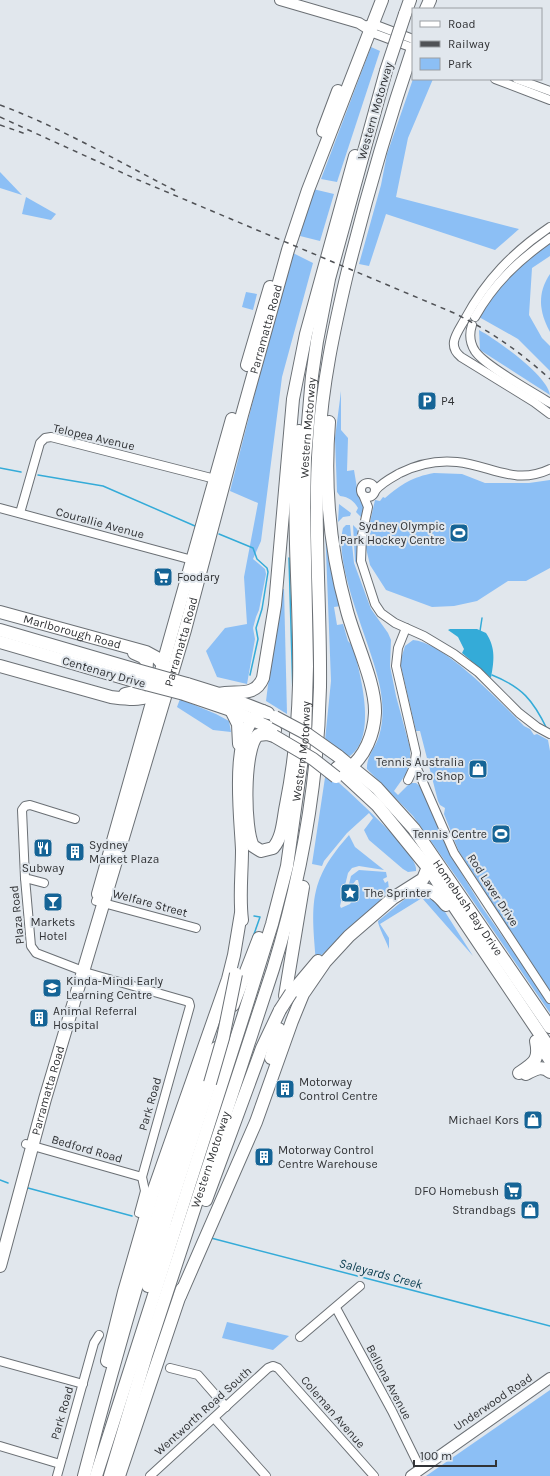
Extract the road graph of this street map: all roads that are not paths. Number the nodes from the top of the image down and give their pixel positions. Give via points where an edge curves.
1 (280, 0) edge
2 (374, 0) edge
3 (382, 0) edge
4 (410, 0) edge
5 (369, 27) junction
6 (412, 39) edge
7 (412, 48) edge
8 (412, 51) edge
9 (497, 80) edge
10 (520, 80) edge
11 (550, 91) edge
12 (550, 100) edge
13 (373, 118) junction
14 (550, 227) edge
15 (550, 238) edge
16 (322, 275) junction
17 (493, 282) junction
18 (343, 291) junction
19 (550, 403) edge
20 (550, 414) edge
21 (550, 469) edge
22 (220, 481) junction
23 (376, 489) junction
24 (364, 497) junction
25 (0, 508) edge
26 (20, 513) junction
27 (363, 522) junction
28 (199, 562) junction
29 (0, 612) edge
30 (0, 622) edge
31 (406, 628) junction
32 (0, 630) edge
33 (106, 641) junction
34 (0, 642) edge
35 (44, 643) junction
36 (0, 650) edge
37 (166, 651) junction
38 (146, 652) junction
39 (163, 663) junction
40 (0, 666) edge
41 (89, 668) junction
42 (136, 675) junction
43 (171, 680) junction
44 (185, 689) junction
45 (99, 692) junction
46 (219, 694) junction
47 (153, 695) junction
48 (130, 700) junction
49 (231, 710) junction
50 (263, 711) junction
51 (252, 719) junction
52 (146, 723) junction
53 (274, 733) junction
54 (550, 734) edge
55 (415, 764) junction
56 (352, 766) junction
57 (337, 773) junction
58 (408, 780) dead end
59 (239, 793) junction
60 (75, 819) dead end
61 (304, 842) junction
62 (432, 864) junction
63 (287, 866) junction
64 (25, 878) junction
65 (44, 883) dead end
66 (406, 890) junction
67 (100, 902) junction
68 (241, 913) junction
69 (196, 928) dead end
70 (494, 965) junction
71 (80, 970) junction
72 (315, 970) junction
73 (509, 988) junction
74 (288, 995) junction
75 (550, 999) edge
76 (549, 1024) edge
77 (279, 1029) dead end
78 (535, 1038) junction
79 (550, 1049) edge
80 (550, 1060) edge
81 (550, 1072) edge
82 (29, 1145) junction
83 (142, 1177) junction
84 (152, 1216) junction
85 (199, 1228) junction
86 (158, 1230) junction
87 (3, 1232) edge
88 (195, 1239) junction
89 (0, 1266) edge
90 (360, 1286) dead end
91 (336, 1308) junction
92 (99, 1335) dead end
93 (300, 1337) dead end
94 (0, 1361) edge
95 (273, 1366) joint
96 (170, 1368) dead end
97 (550, 1378) edge
98 (83, 1384) junction
99 (226, 1407) junction
100 (214, 1418) junction
101 (0, 1446) edge
102 (60, 1464) junction
103 (420, 1468) junction
104 (57, 1476) edge
105 (84, 1476) edge
106 (96, 1476) edge
107 (110, 1476) edge
108 (119, 1476) edge
109 (150, 1476) edge
110 (266, 1476) edge
111 (374, 1476) edge
112 (411, 1476) edge

1 - 5 main road
2 - 5 highway, Parramatta Road
3 - 5 highway, Parramatta Road
4 - 13 highway, Western Motorway, bridge
5 - 6 street
5 - 7 street via 373,33
5 - 22 highway, Parramatta Road via 285,231
8 - 18 highway, Western Motorway via 365,204
9 - 12 street
10 - 11 street
13 - 16 highway via 357,148
13 - 63 highway, Western Motorway via 329,279 312,376 305,458 304,508 307,666 305,737
14 - 17 street via 521,247
15 - 17 street
16 - 46 highway via 306,334 291,412 275,605 264,674 260,685 253,690
16 - 53 highway via 304,388 296,462 295,549 299,685 294,758 278,842 271,850 261,850 253,846 249,832 247,793 250,753 256,737
17 - 19 street via 472,324 472,345 479,356
17 - 20 street via 475,300 455,336 453,346 456,353
18 - 56 highway via 327,440 328,502 337,568 350,621 372,690 375,712 368,743
18 - 61 highway, Western Motorway via 332,341 319,439 316,541 319,702 316,767
21 - 23 street via 532,475 515,476 458,462 443,461 412,467
22 - 26 street, Telopea Avenue via 50,437 40,443
22 - 28 highway, Parramatta Road
23 - 24 street via 369,498
23 - 24 street via 368,483 362,485 360,492
23 - 27 street via 370,514
24 - 27 street via 368,507
25 - 26 street, Courallie Avenue
26 - 28 street, Courallie Avenue
27 - 31 street via 361,561 375,604 388,619
28 - 37 highway, Parramatta Road
28 - 43 highway, Parramatta Road
29 - 33 highway, Marlborough Road
30 - 35 highway via 42,636
31 - 54 street via 448,650 478,672 519,713
31 - 55 street, Rod Laver Drive via 398,648 396,666 416,749
32 - 35 highway, Centenary Drive
33 - 38 highway, Marlborough Road
33 - 45 highway via 143,657 148,670 138,691 124,694
34 - 41 highway, Centenary Drive
35 - 42 highway, Centenary Drive
36 - 41 highway via 69,667
37 - 38 highway, Marlborough Road
37 - 39 highway, Parramatta Road
38 - 39 highway, Marlborough Road
39 - 43 highway, Marlborough Road
39 - 47 highway, Parramatta Road
40 - 45 highway
41 - 42 highway, Centenary Drive
42 - 44 highway, Centenary Drive, bridge
43 - 47 highway
43 - 67 highway, Parramatta Road
44 - 46 highway, Centenary Drive
44 - 49 highway, Centenary Drive
45 - 48 highway
46 - 50 highway, Centenary Drive
47 - 48 highway
47 - 52 highway, Parramatta Road
48 - 52 highway via 141,709
49 - 51 highway, Centenary Drive
49 - 59 highway via 240,732 236,768
50 - 51 highway
50 - 56 highway, Homebush Bay Drive, bridge via 307,734
51 - 53 highway, Centenary Drive
51 - 59 highway via 243,744
52 - 67 highway, Parramatta Road
53 - 57 highway, Homebush Bay Drive
55 - 58 street
55 - 75 street, Rod Laver Drive via 454,853
56 - 57 highway
56 - 62 highway, Homebush Bay Drive via 396,807
57 - 62 highway, Homebush Bay Drive via 377,805 418,855
59 - 68 highway via 242,849
60 - 64 street, Plaza Road via 30,805 25,806 22,810
61 - 74 highway, Western Motorway via 307,864
61 - 85 highway, Western Motorway via 287,924
62 - 66 highway via 423,879
62 - 70 highway, Homebush Bay Drive
62 - 76 highway, Homebush Bay Drive
63 - 84 highway, Western Motorway via 272,899 257,945
63 - 86 highway, Western Motorway via 272,924 178,1222
64 - 65 street, Plaza Road
64 - 71 street, Plaza Road via 33,950
66 - 70 highway via 425,889 440,897
66 - 72 highway via 348,936
67 - 69 street, Welfare Street
67 - 71 highway, Parramatta Road
68 - 84 highway via 228,979 170,1142
68 - 84 highway, bridge via 236,974 223,1038 210,1083
70 - 73 highway, Homebush Bay Drive
71 - 82 highway, Parramatta Road
71 - 83 street, Park Road via 189,1002 190,1006
72 - 74 highway
72 - 85 highway via 298,1006 256,1122
73 - 78 highway
73 - 79 highway, Homebush Bay Drive
74 - 85 highway, bridge via 262,1048
77 - 85 highway, Western Motorway via 255,1105
78 - 80 highway
78 - 81 highway via 536,1060 520,1076 540,1068
82 - 83 street, Bedford Road
82 - 87 highway, Parramatta Road
83 - 84 street, Park Road
84 - 86 highway, Western Motorway
85 - 88 highway
86 - 105 highway via 114,1329
86 - 106 highway, Western Motorway via 143,1324
87 - 89 highway, Parramatta Road
88 - 107 highway via 181,1252
88 - 108 highway via 180,1296
90 - 91 street
91 - 93 street
91 - 103 street, Bellona Avenue
92 - 98 street, Park Road via 94,1343
94 - 98 street
95 - 99 street, Wentworth Road South
95 - 111 street, Coleman Avenue via 278,1368
96 - 99 street via 198,1375
97 - 103 main road, Underwood Road
98 - 102 street, Park Road
99 - 100 street, Wentworth Road South
100 - 109 street, Wentworth Road South
100 - 110 street
101 - 102 street
102 - 104 street, Park Road
103 - 112 main road, Underwood Road

